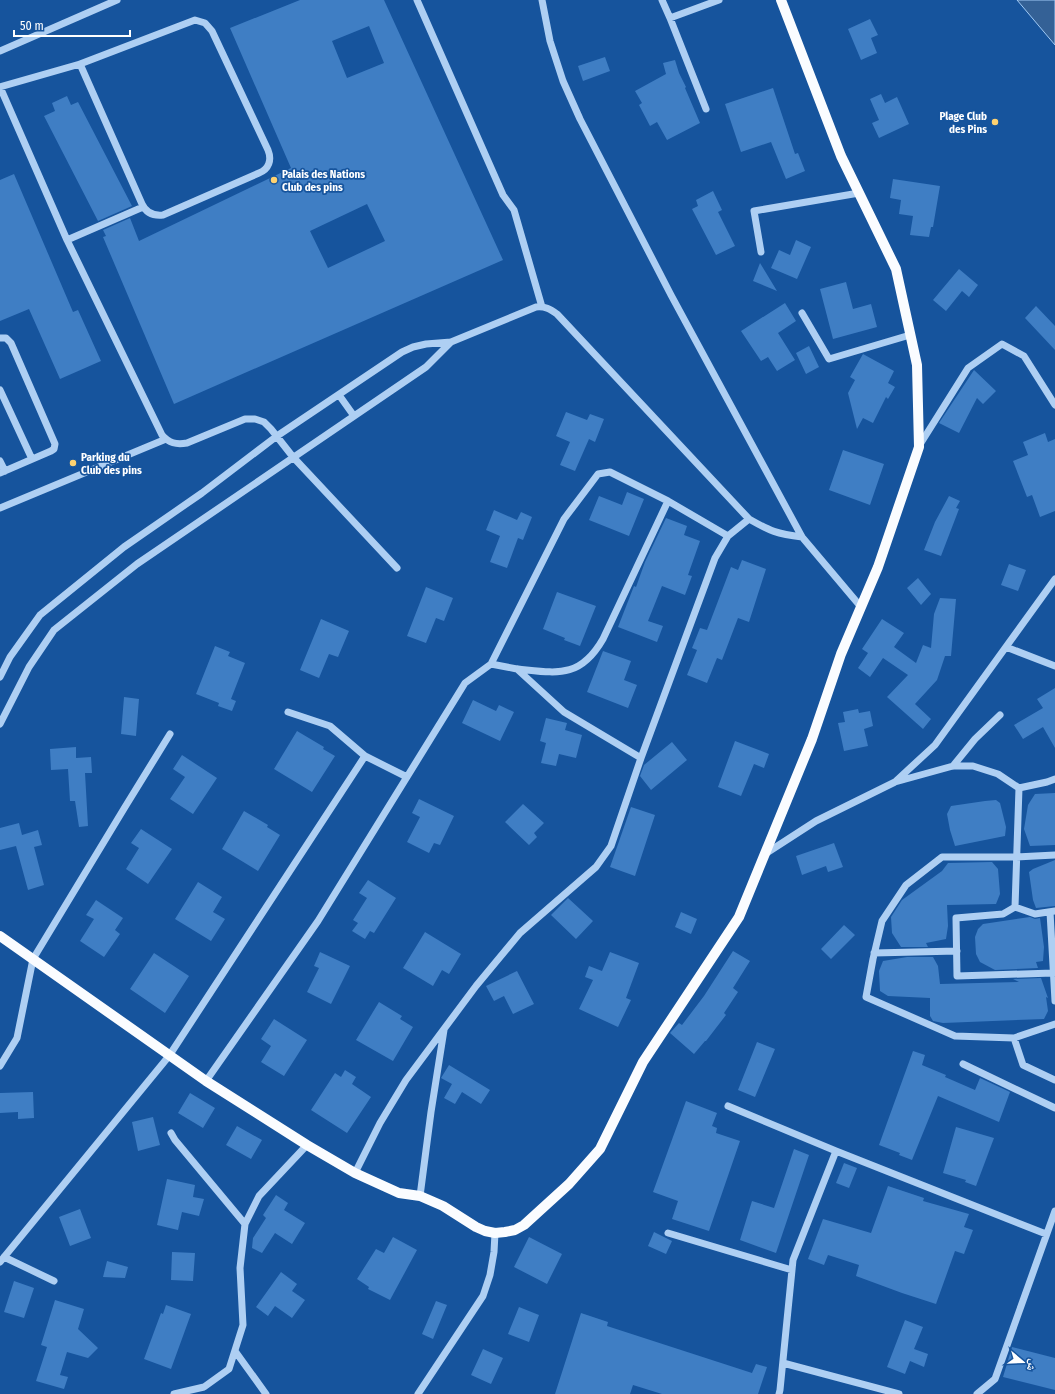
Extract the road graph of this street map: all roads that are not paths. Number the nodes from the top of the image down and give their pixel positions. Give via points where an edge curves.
1 (117, 0) edge
2 (417, 0) edge
3 (542, 0) edge
4 (662, 0) edge
5 (719, 0) edge
6 (781, 0) edge
7 (670, 18) junction
8 (0, 51) edge
9 (80, 64) junction
10 (0, 87) edge
11 (706, 108) dead end
12 (859, 193) junction
13 (143, 207) junction
14 (67, 240) junction
15 (761, 252) dead end
16 (542, 306) junction
17 (802, 312) dead end
18 (910, 334) junction
19 (0, 338) edge
20 (451, 342) junction
21 (0, 390) edge
22 (339, 395) junction
23 (1055, 405) edge
24 (354, 416) junction
25 (277, 436) junction
26 (166, 439) junction
27 (919, 446) junction
28 (293, 457) junction
29 (32, 459) junction
30 (0, 461) edge
31 (2, 472) edge
32 (668, 501) junction
33 (0, 507) edge
34 (749, 519) junction
35 (728, 536) junction
36 (802, 537) junction
37 (397, 568) dead end
38 (1055, 580) edge
39 (862, 607) junction
40 (1006, 647) junction
41 (491, 664) junction
42 (1055, 666) edge
43 (517, 669) junction
44 (0, 678) edge
45 (288, 712) dead end
46 (1000, 716) dead end
47 (0, 724) edge
48 (170, 734) dead end
49 (365, 756) junction
50 (641, 758) junction
51 (952, 766) junction
52 (407, 777) junction
53 (1055, 779) edge
54 (895, 782) junction
55 (1019, 788) junction
56 (764, 854) junction
57 (1055, 855) edge
58 (1016, 857) junction
59 (1015, 907) junction
60 (1052, 911) edge
61 (0, 936) edge
62 (957, 951) junction
63 (874, 953) junction
64 (33, 959) junction
65 (1054, 962) edge
66 (1053, 973) junction
67 (1055, 1001) edge
68 (1055, 1024) edge
69 (444, 1028) junction
70 (1014, 1038) junction
71 (169, 1056) junction
72 (963, 1064) dead end
73 (0, 1066) edge
74 (1055, 1080) edge
75 (206, 1081) junction
76 (728, 1106) dead end
77 (1055, 1108) edge
78 (171, 1133) dead end
79 (307, 1144) junction
80 (836, 1151) junction
81 (355, 1173) junction
82 (420, 1196) junction
83 (1055, 1212) edge
84 (245, 1224) junction
85 (495, 1233) junction
86 (668, 1233) dead end
87 (1046, 1234) junction
88 (2, 1259) edge
89 (792, 1270) junction
90 (54, 1282) dead end
91 (235, 1351) junction
92 (783, 1363) junction
93 (174, 1394) edge
94 (266, 1394) edge
95 (418, 1394) edge
96 (779, 1394) edge
97 (899, 1394) edge
98 (978, 1394) edge

1 - 8 street
2 - 16 street via 504,195 514,210
3 - 36 street via 558,68 580,119 671,295
4 - 7 street
5 - 7 street
6 - 12 main road via 841,156
7 - 11 street
9 - 10 street
9 - 13 street
9 - 13 street via 190,21 201,20 212,31 270,154 269,164 263,171 163,215 149,213
10 - 14 street
12 - 15 street via 754,211
12 - 18 main road via 896,269
13 - 14 street
14 - 26 street
16 - 20 street
16 - 34 street via 557,314
17 - 18 street via 829,359
18 - 27 main road via 917,365
19 - 29 street via 6,338 11,343 55,444 52,451
20 - 22 street via 426,344 402,352
20 - 24 street via 426,367
21 - 29 street
22 - 24 street
22 - 25 street
23 - 27 street via 1024,356 1002,344 968,368
24 - 28 street
25 - 26 street via 264,422 245,419 187,444 176,444
25 - 28 street
25 - 44 street via 202,493 124,547 40,615 10,657
26 - 33 street
27 - 39 main road via 878,568
28 - 37 street
28 - 47 street via 137,564 54,630 29,667
29 - 31 street
30 - 31 street
32 - 35 street
32 - 41 street via 610,472 598,474 564,519
32 - 43 street via 603,639 588,659 567,671 554,673
34 - 35 street
34 - 36 street via 767,530
35 - 50 street via 715,558
36 - 39 street
38 - 40 street
39 - 56 main road via 841,654 812,739
40 - 42 street
40 - 54 street via 935,745
41 - 43 street
41 - 52 street via 465,683
43 - 50 street via 564,712
45 - 49 street via 330,726
46 - 51 street via 975,739
48 - 64 street
49 - 52 street
49 - 71 street
50 - 69 street via 611,846 596,867 520,933
51 - 54 street
51 - 55 street via 973,766 998,774
52 - 75 street via 318,920
53 - 55 street
54 - 56 street via 816,821
55 - 58 street
56 - 85 main road via 739,917 643,1062 600,1149 569,1184 524,1225 510,1231
57 - 58 street
58 - 59 street
58 - 63 street via 942,857 906,885 882,921
59 - 60 street via 1035,914
59 - 62 street via 1003,914 956,918
60 - 65 street
61 - 64 main road
62 - 63 street
62 - 66 street via 957,976
63 - 70 street via 866,996 955,1036
64 - 71 main road
64 - 73 street via 17,1038
65 - 66 street
66 - 67 street
68 - 70 street
69 - 81 street via 392,1101
69 - 82 street
70 - 74 street via 1023,1065
71 - 75 main road
71 - 88 street
72 - 77 street
75 - 79 main road
76 - 80 street
78 - 84 street
79 - 81 main road
79 - 84 street via 259,1196
80 - 87 street
80 - 89 street via 793,1260
81 - 82 main road via 399,1193
82 - 85 main road via 443,1206 476,1227
83 - 87 street
84 - 91 street via 240,1268 243,1325
85 - 95 street via 490,1275 483,1296
86 - 89 street
87 - 98 street via 995,1379
88 - 90 street
89 - 92 street
91 - 93 street via 229,1369 204,1387
91 - 94 street
92 - 96 street
92 - 97 street

